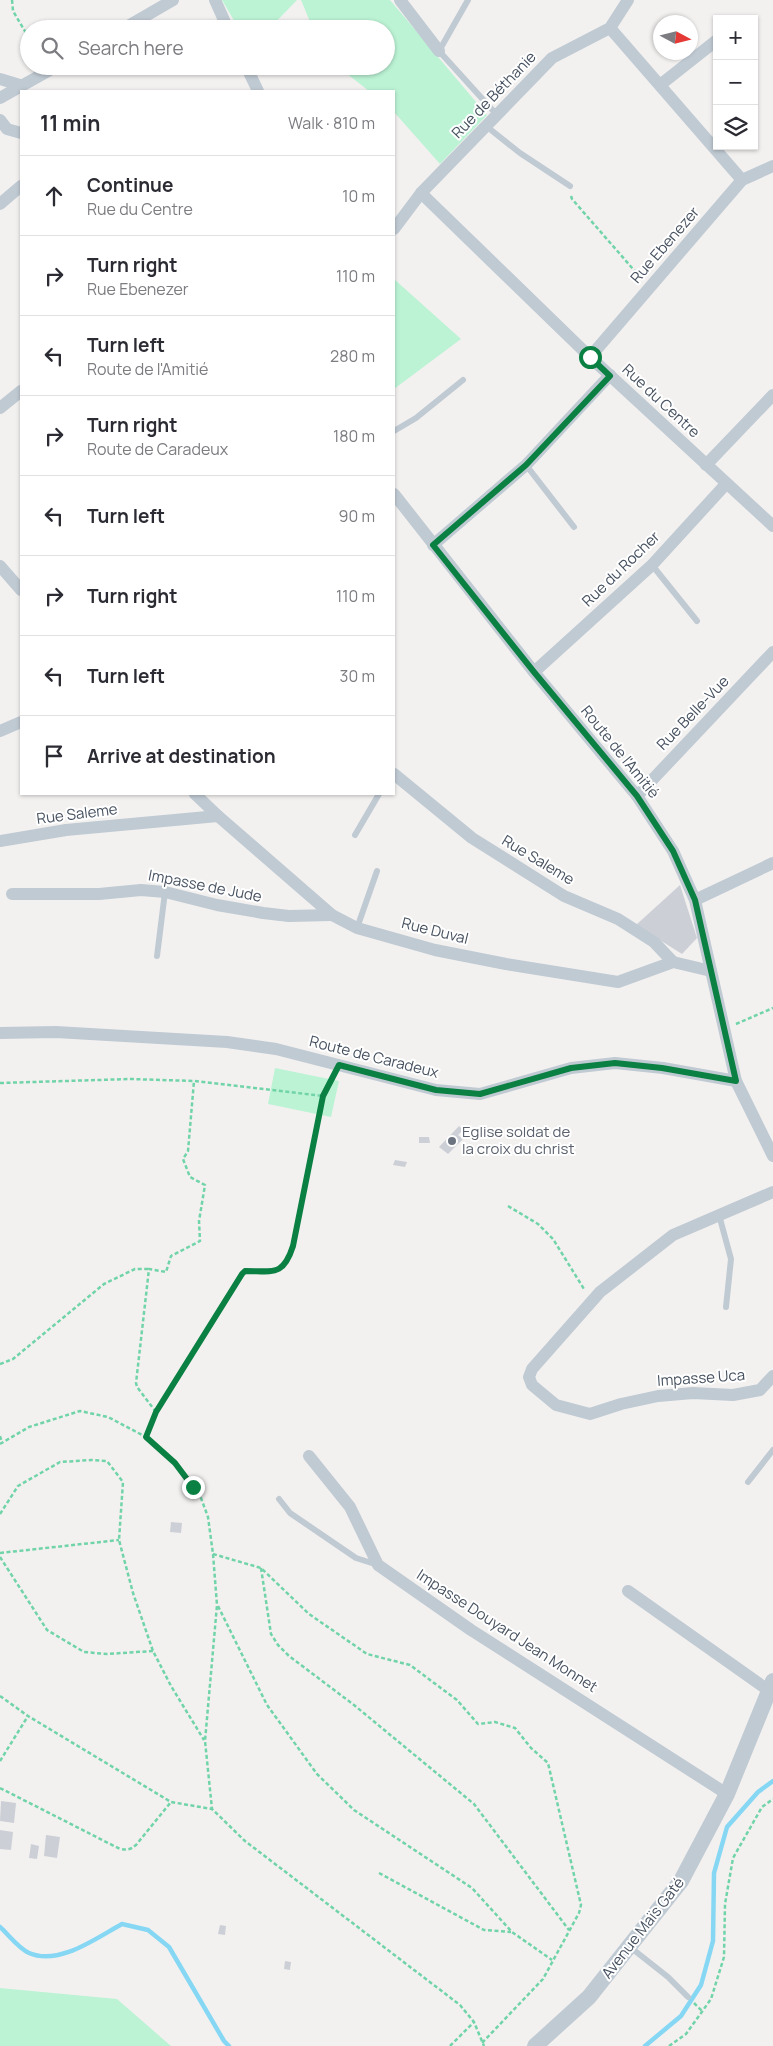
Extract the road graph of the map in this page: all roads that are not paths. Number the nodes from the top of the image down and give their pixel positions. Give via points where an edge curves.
1 (173, 0) edge
2 (215, 0) edge
3 (400, 0) edge
4 (468, 0) edge
5 (628, 0) edge
6 (139, 20) edge
7 (224, 20) edge
8 (610, 28) junction
9 (713, 43) edge
10 (439, 51) junction
11 (39, 75) edge
12 (250, 75) edge
13 (0, 79) edge
14 (20, 85) junction
15 (660, 85) junction
16 (258, 90) edge
17 (0, 98) edge
18 (497, 115) junction
19 (0, 120) edge
20 (486, 126) junction
21 (20, 133) edge
22 (773, 166) edge
23 (742, 180) junction
24 (570, 186) road end
25 (20, 187) edge
26 (421, 193) junction
27 (0, 204) edge
28 (395, 228) edge
29 (590, 357) junction
30 (610, 376) junction
31 (463, 380) dead end
32 (20, 392) edge
33 (773, 395) edge
34 (0, 408) edge
35 (395, 430) edge
36 (526, 465) junction
37 (706, 465) junction
38 (726, 484) junction
39 (395, 495) edge
40 (773, 526) edge
41 (574, 527) dead end
42 (433, 545) junction
43 (652, 565) junction
44 (0, 566) edge
45 (20, 589) edge
46 (697, 621) dead end
47 (773, 652) edge
48 (534, 672) junction
49 (20, 722) edge
50 (0, 731) edge
51 (395, 775) edge
52 (196, 795) edge
53 (378, 795) edge
54 (637, 796) junction
55 (218, 816) junction
56 (355, 835) dead end
57 (0, 841) edge
58 (773, 863) edge
59 (377, 871) dead end
60 (165, 892) junction
61 (12, 894) dead end
62 (695, 900) junction
63 (332, 915) junction
64 (357, 928) junction
65 (157, 956) dead end
66 (673, 962) junction
67 (711, 971) junction
68 (0, 1033) edge
69 (736, 1081) junction
70 (773, 1156) edge
71 (773, 1192) edge
72 (719, 1214) junction
73 (726, 1307) dead end
74 (773, 1376) edge
75 (773, 1450) edge
76 (308, 1456) dead end
77 (748, 1482) dead end
78 (279, 1499) dead end
79 (378, 1565) junction
80 (628, 1592) dead end
81 (770, 1686) edge
82 (727, 1794) junction
83 (629, 1946) junction
84 (688, 1997) dead end
85 (536, 2046) edge

1 - 6 street
2 - 7 street
3 - 10 street
4 - 10 lane
5 - 8 street, Rue de Béthanie
8 - 15 street
8 - 18 street, Rue de Béthanie via 552,58
9 - 15 street
10 - 18 lane
11 - 14 street
12 - 16 street
13 - 14 street
14 - 17 street
15 - 23 street
18 - 20 street, Rue de Béthanie
19 - 21 street via 7,128
20 - 24 lane
20 - 26 street, Rue de Béthanie
22 - 23 street, Rue Ebenezer
23 - 29 street, Rue Ebenezer
25 - 27 street
26 - 28 street, Rue de Béthanie
26 - 29 street, Rue du Centre
29 - 30 street, Rue du Centre
30 - 36 street
30 - 37 street, Rue du Centre
31 - 35 lane via 416,418
32 - 34 street
33 - 37 street
36 - 41 lane
36 - 42 street
37 - 38 street, Rue du Centre
38 - 40 street, Rue du Centre
38 - 43 street, Rue du Rocher
39 - 42 street, Route de l'Amitié
42 - 48 street, Route de l'Amitié
43 - 46 lane
43 - 48 street, Rue du Rocher
44 - 45 street
47 - 54 street, Rue Belle-Vue
48 - 54 street, Route de l'Amitié
49 - 50 street
51 - 66 street, Rue Saleme via 472,838 564,896 618,919 654,942
52 - 55 street, Rue Duval
53 - 56 lane
54 - 62 street, Route de l'Amitié via 673,851
55 - 57 street, Rue Saleme via 66,830
55 - 63 street, Rue Duval
58 - 62 street
59 - 64 lane
60 - 61 street, Impasse de Jude
60 - 63 street, Impasse de Jude via 263,913
60 - 65 lane
62 - 67 street, Route de l'Amitié
63 - 64 street, Rue Duval
64 - 66 street, Rue Duval via 435,950 618,982
66 - 67 street
67 - 69 street, Route de l'Amitié
68 - 69 street, Route de Caradeux via 56,1032 227,1042 276,1049 436,1090 480,1094 571,1068 615,1063
69 - 70 street, Route de l'Amitié
71 - 72 street
72 - 73 lane via 731,1259
72 - 74 street, Impasse Uca via 673,1235 592,1300 529,1377 532,1385 556,1405 590,1414 658,1396 693,1393 733,1395 760,1390
75 - 77 lane
76 - 79 street, Impasse Douyard Jean Monnet via 350,1507
78 - 79 lane via 290,1513 356,1558
79 - 82 street, Impasse Douyard Jean Monnet via 471,1630
80 - 81 street
81 - 82 street, Avenue Maïs Gaté
82 - 83 street, Avenue Maïs Gaté via 681,1880
83 - 84 lane via 668,1976
83 - 85 street, Avenue Maïs Gaté via 589,1997

